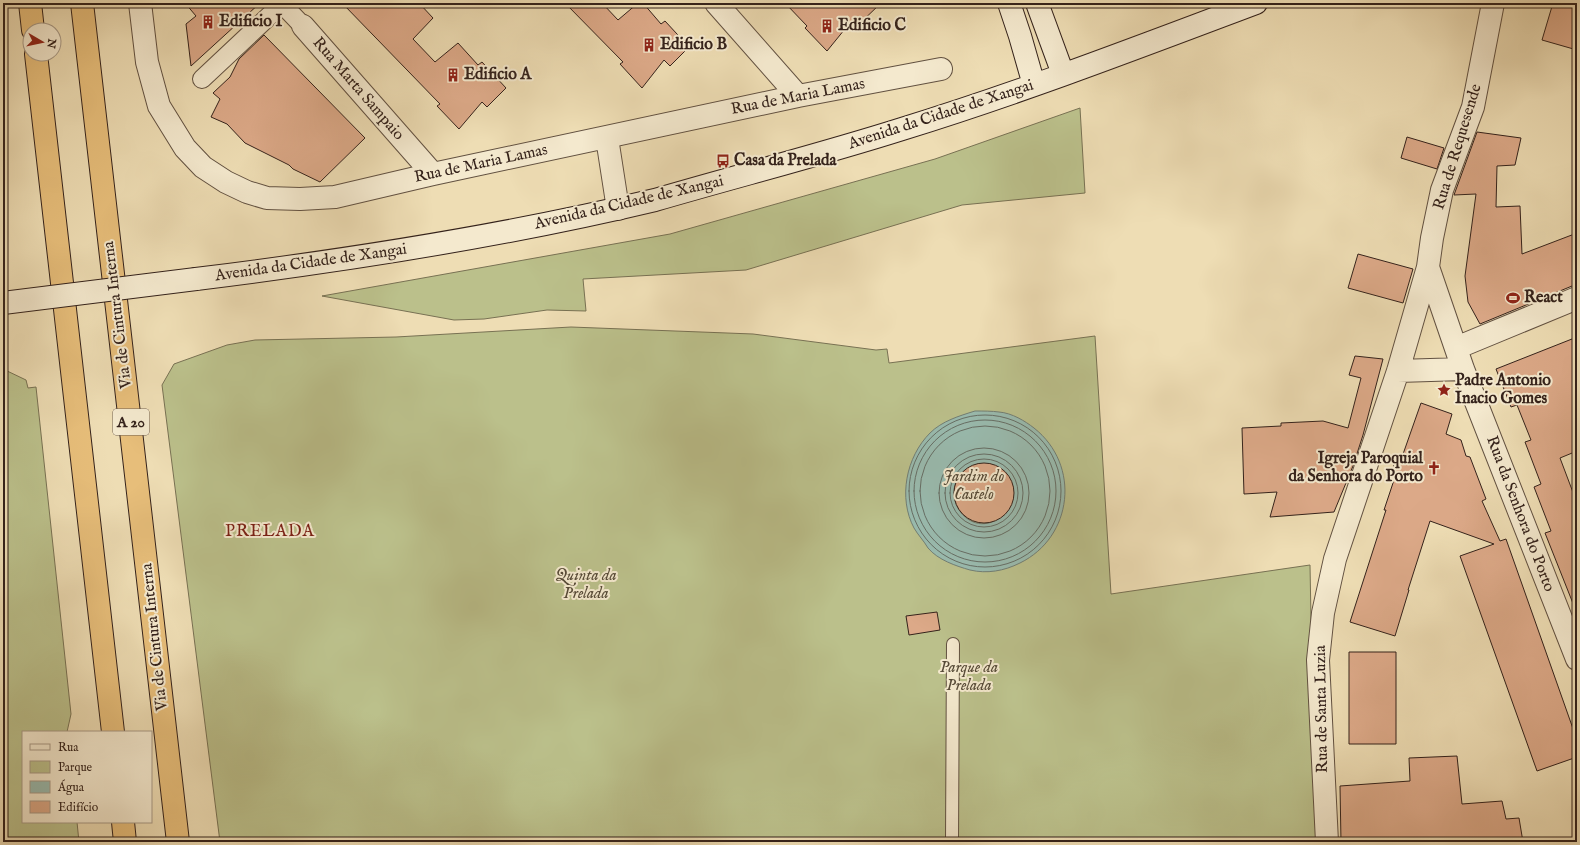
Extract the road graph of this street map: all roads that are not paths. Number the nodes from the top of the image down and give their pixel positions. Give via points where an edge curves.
1 (30, 3) edge
2 (82, 3) edge
3 (140, 3) edge
4 (283, 3) edge
5 (716, 3) edge
6 (1009, 3) edge
7 (1037, 3) edge
8 (1256, 3) edge
9 (1493, 3) edge
10 (32, 22) edge
11 (303, 26) joint
12 (37, 62) edge
13 (941, 70) dead end
14 (1063, 74) junction
15 (202, 79) dead end
16 (1034, 85) junction
17 (798, 96) junction
18 (607, 138) junction
19 (433, 174) junction
20 (618, 209) junction
21 (1428, 267) junction
22 (1577, 298) edge
23 (3, 303) edge
24 (1456, 348) junction
25 (1463, 370) junction
26 (1398, 371) junction
27 (953, 644) dead end
28 (1577, 659) edge
29 (113, 731) edge
30 (123, 823) edge
31 (125, 842) edge
32 (178, 842) edge
33 (952, 842) edge
34 (1327, 842) edge

1 - 10 highway
2 - 32 highway, Via de Cintura Interna / A 20
3 - 19 street, Rua de Maria Lamas via 147,62 159,106 185,148 203,167 226,182 267,198 300,199 335,197
4 - 11 street, Rua Marta Sampaio
4 - 15 street
5 - 17 street
6 - 16 street
7 - 14 street
8 - 14 street, Avenida da Cidade de Xangai
9 - 21 street, Rua de Requesende via 1473,107 1442,190
11 - 19 street, Rua Marta Sampaio
12 - 29 highway
13 - 17 street, Rua de Maria Lamas
14 - 16 street, Avenida da Cidade de Xangai
16 - 20 street, Avenida da Cidade de Xangai via 902,129
17 - 18 street, Rua de Maria Lamas
18 - 19 street, Rua de Maria Lamas
18 - 20 street
20 - 23 street, Avenida da Cidade de Xangai, bridge via 417,248
21 - 24 street, Rua da Senhora do Porto
21 - 26 street, Rua de Requesende
22 - 24 street
24 - 25 street, Rua da Senhora do Porto
25 - 26 street
25 - 28 street, Rua da Senhora do Porto
26 - 34 street, Rua de Santa Luzia via 1334,559 1323,613 1318,660
27 - 33 lane
30 - 31 highway

